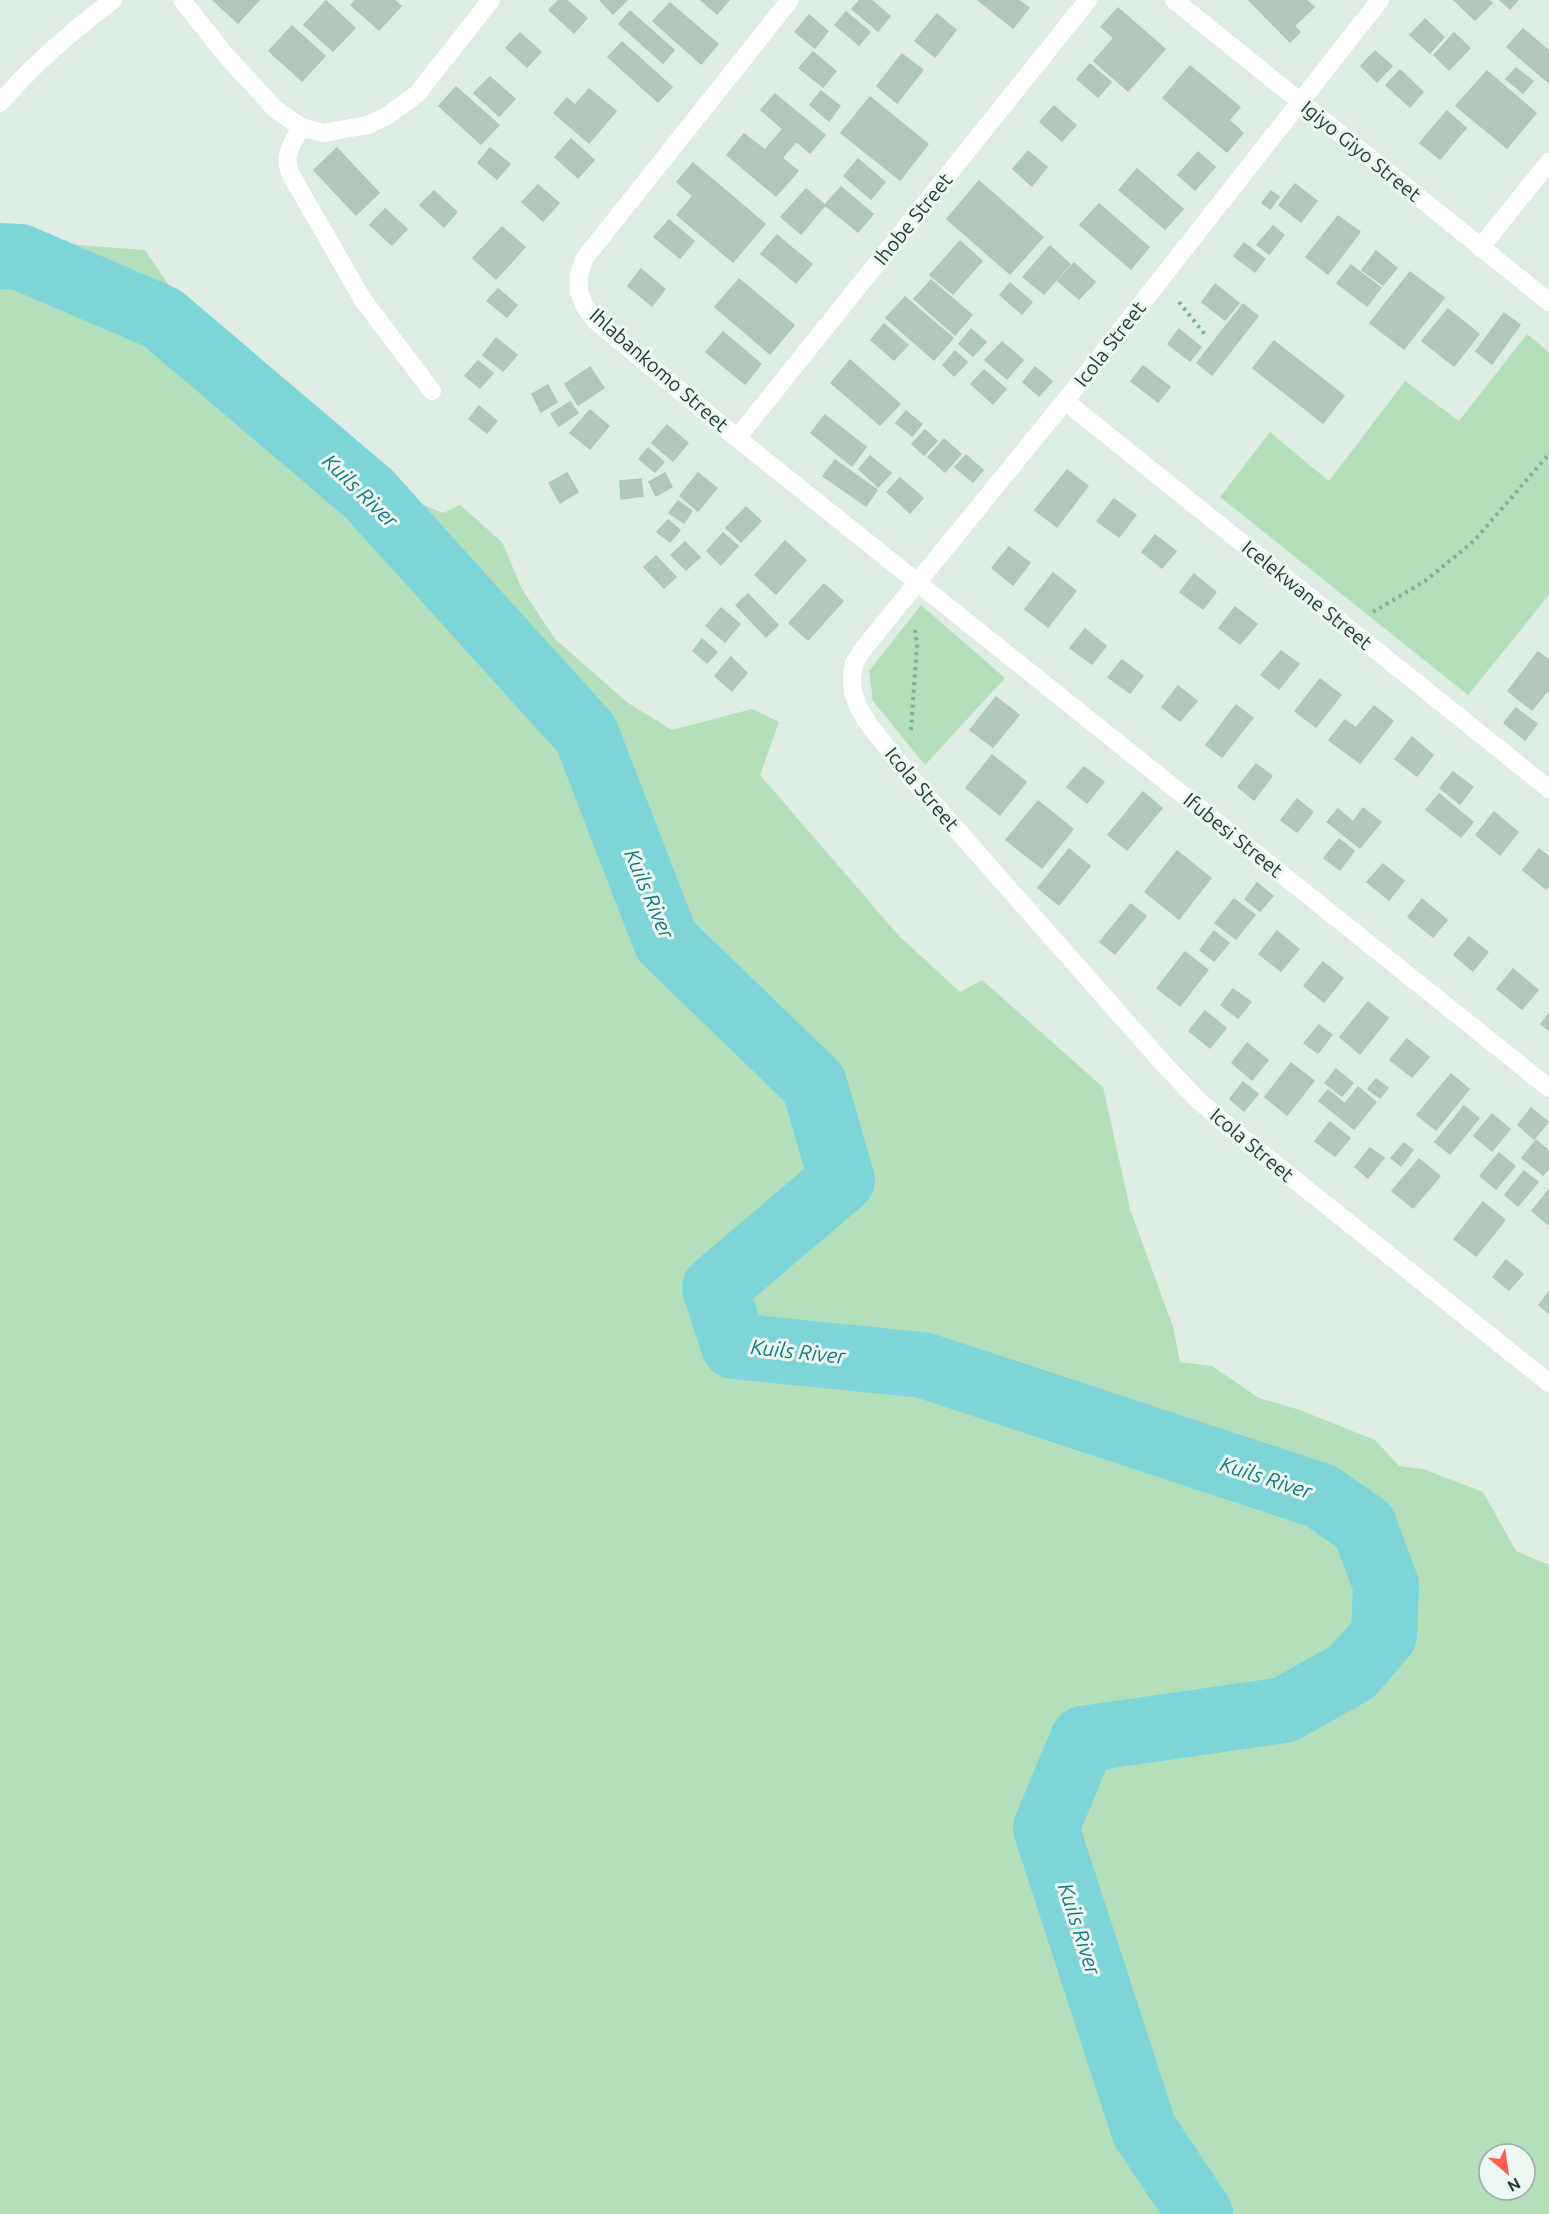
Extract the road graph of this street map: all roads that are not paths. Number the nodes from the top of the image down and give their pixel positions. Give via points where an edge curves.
1 (113, 0) edge
2 (182, 0) edge
3 (490, 0) edge
4 (790, 0) edge
5 (1088, 0) edge
6 (1174, 0) edge
7 (1380, 0) edge
8 (1301, 102) junction
9 (0, 104) edge
10 (301, 127) junction
11 (1549, 162) edge
12 (1480, 248) junction
13 (1549, 302) edge
14 (432, 391) dead end
15 (1065, 401) junction
16 (737, 438) junction
17 (917, 583) junction
18 (1549, 788) edge
19 (1549, 1088) edge
20 (1549, 1383) edge

1 - 9 street via 39,61
2 - 10 street via 275,109
3 - 10 street via 417,94 387,116 368,125 323,133
4 - 16 street, Ihlabankomo Street via 584,259 579,275 579,292 596,321
5 - 16 street, Ihobe Street
6 - 8 street, Igiyo Giyo Street
7 - 8 street, Icola Street
8 - 12 street, Igiyo Giyo Street
8 - 15 street, Icola Street
10 - 14 street via 287,156 291,175 363,300
11 - 12 street
12 - 13 street, Igiyo Giyo Street
15 - 17 street, Icola Street
15 - 18 street, Icelekwane Street
16 - 17 street, Ihlabankomo Street
17 - 19 street, Ifubesi Street
17 - 20 street, Icola Street via 864,648 854,663 852,678 860,710 912,779 1199,1101

